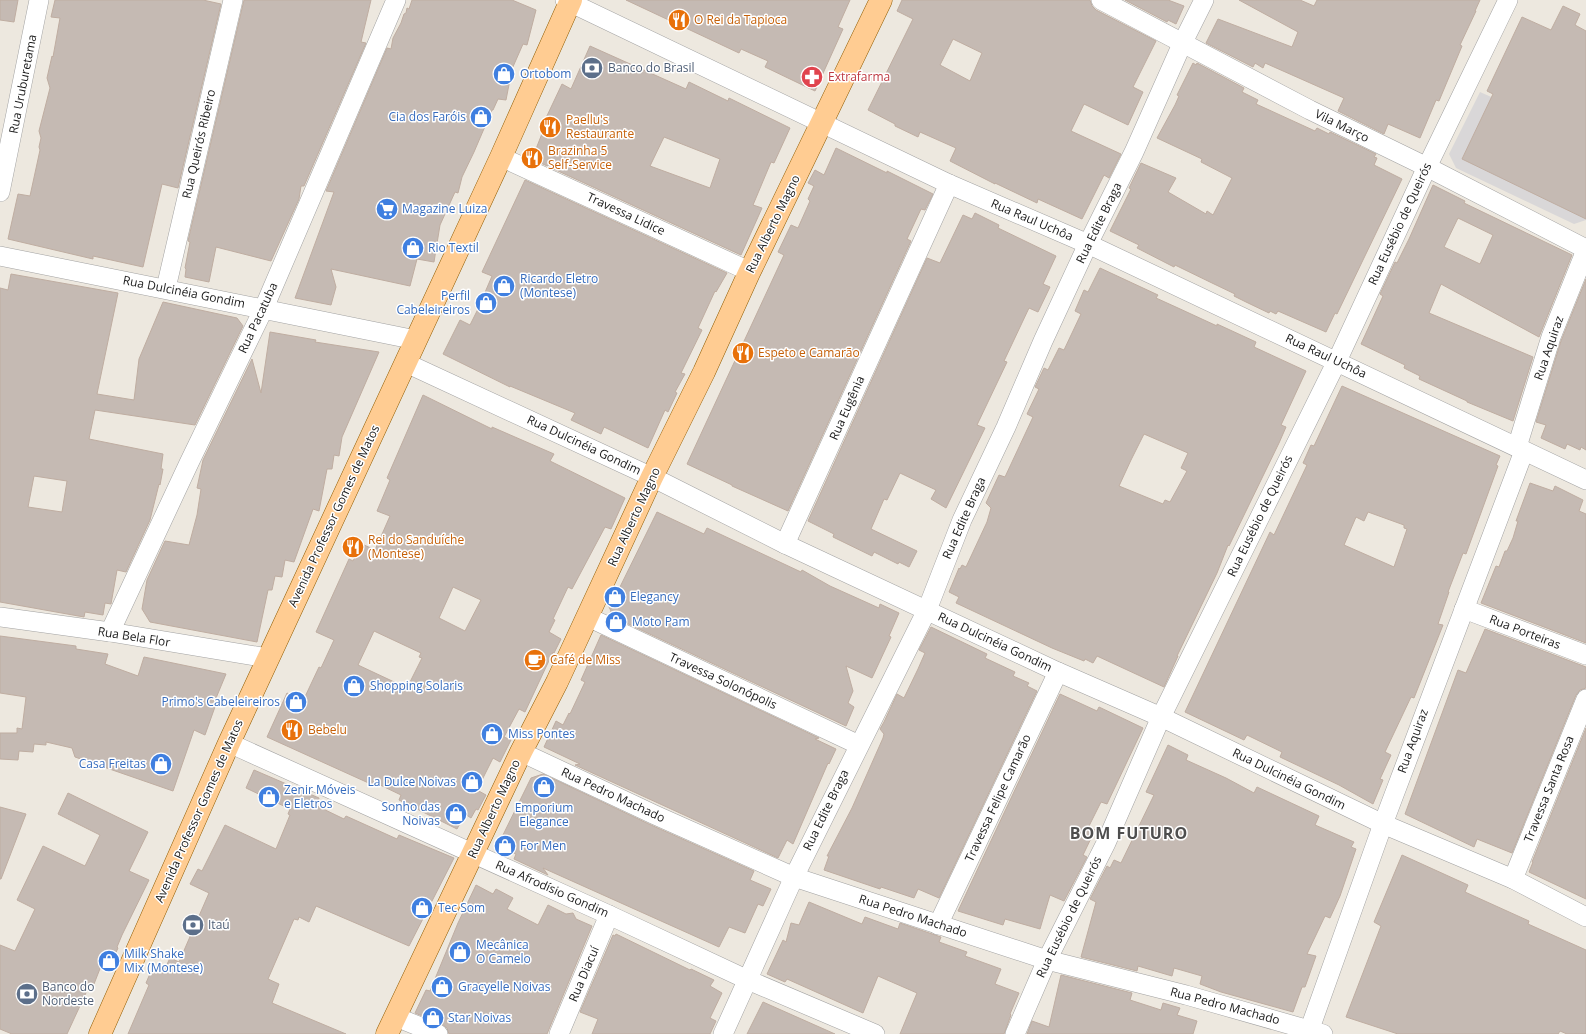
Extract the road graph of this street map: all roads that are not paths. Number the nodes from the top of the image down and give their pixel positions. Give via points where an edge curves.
1 (39, 0) edge
2 (233, 0) edge
3 (396, 0) edge
4 (881, 0) edge
5 (1101, 0) edge
6 (1204, 0) edge
7 (1508, 0) edge
8 (569, 1) edge
9 (1182, 44) junction
10 (821, 122) junction
11 (501, 157) junction
12 (1427, 167) junction
13 (949, 184) junction
14 (0, 192) edge
15 (1088, 244) junction
16 (1586, 249) edge
17 (0, 256) edge
18 (749, 273) junction
19 (166, 288) junction
20 (264, 308) junction
21 (416, 340) junction
22 (1337, 361) junction
23 (406, 363) junction
24 (1520, 449) junction
25 (652, 477) junction
26 (1586, 480) edge
27 (785, 544) junction
28 (1464, 609) junction
29 (927, 610) junction
30 (0, 617) edge
31 (588, 617) junction
32 (110, 632) junction
33 (1586, 655) edge
34 (268, 658) junction
35 (1058, 672) junction
36 (1586, 699) edge
37 (1161, 717) junction
38 (229, 743) junction
39 (858, 745) junction
40 (520, 752) junction
41 (1383, 824) junction
42 (473, 853) junction
43 (794, 877) junction
44 (1513, 879) junction
45 (609, 915) junction
46 (1586, 917) edge
47 (938, 925) junction
48 (1047, 960) junction
49 (748, 980) junction
50 (391, 1025) edge
51 (1314, 1033) edge
52 (100, 1034) edge
53 (438, 1034) edge
54 (559, 1034) edge
55 (722, 1034) edge
56 (875, 1034) edge
57 (1015, 1034) edge

1 - 14 street, Rua Uruburetama
2 - 19 street, Rua Queirós Ribeiro
3 - 20 street, Rua Pacatuba
4 - 10 main road, Rua Alberto Magno
5 - 9 street, Vila Março
6 - 9 street, Rua Edite Braga
7 - 12 street, Rua Eusébio de Queirós
8 - 10 street, Rua Raul Uchôa
8 - 11 main road, Avenida Professor Gomes de Matos
9 - 12 street, Vila Março
9 - 15 street, Rua Edite Braga via 1134,152
10 - 13 street, Rua Raul Uchôa
10 - 18 main road, Rua Alberto Magno
11 - 18 street, Travessa Lidice
11 - 21 main road, Avenida Professor Gomes de Matos
12 - 16 street, Vila Março
12 - 22 street, Rua Eusébio de Queirós
13 - 15 street, Rua Raul Uchôa
13 - 27 street, Rua Eugênia
15 - 22 street, Rua Raul Uchôa
15 - 29 street, Rua Edite Braga via 962,520
16 - 24 street, Rua Aquiraz via 1551,337
17 - 19 street, Rua Dulcinéia Gondim
18 - 25 main road, Rua Alberto Magno
19 - 20 street, Rua Dulcinéia Gondim
20 - 21 street, Rua Dulcinéia Gondim
20 - 32 street, Rua Pacatuba
21 - 23 main road, Avenida Professor Gomes de Matos
22 - 24 street, Rua Raul Uchôa
22 - 37 street, Rua Eusébio de Queirós
23 - 25 street, Rua Dulcinéia Gondim
23 - 34 main road, Avenida Professor Gomes de Matos
24 - 26 street, Rua Raul Uchôa
24 - 28 street, Rua Aquiraz
25 - 27 street, Rua Dulcinéia Gondim
25 - 31 main road, Rua Alberto Magno
27 - 29 street, Rua Dulcinéia Gondim
28 - 33 street, Rua Porteiras
28 - 41 street, Rua Aquiraz
29 - 35 street, Rua Dulcinéia Gondim
29 - 39 street, Rua Edite Braga
30 - 32 street, Rua Bela Flor
31 - 39 street, Travessa Solonópolis
31 - 40 main road, Rua Alberto Magno
32 - 34 street, Rua Bela Flor
34 - 38 main road, Avenida Professor Gomes de Matos
35 - 37 street, Rua Dulcinéia Gondim
35 - 47 street, Travessa Felipe Camarão
36 - 44 street, Travessa Santa Rosa
37 - 41 street, Rua Dulcinéia Gondim
37 - 48 street, Rua Eusébio de Queirós via 1106,843
38 - 42 street, Rua Afrodísio Gondim
38 - 52 main road, Avenida Professor Gomes de Matos
39 - 43 street, Rua Edite Braga
40 - 42 main road, Rua Alberto Magno
40 - 43 street, Rua Pedro Machado
41 - 44 street, Rua Dulcinéia Gondim
41 - 51 street, Rua Aquiraz
42 - 45 street, Rua Afrodísio Gondim
42 - 50 main road, Rua Alberto Magno
43 - 47 street, Rua Pedro Machado
43 - 49 street, Rua Edite Braga
44 - 46 street, Rua Dulcinéia Gondim
45 - 49 street, Rua Afrodísio Gondim
45 - 54 street, Rua Diacuí
47 - 48 street, Rua Pedro Machado
48 - 51 street, Rua Pedro Machado via 1186,995
48 - 57 street, Rua Eusébio de Queirós
49 - 55 street, Rua Edite Braga
49 - 56 street, Rua Afrodísio Gondim
50 - 53 street

